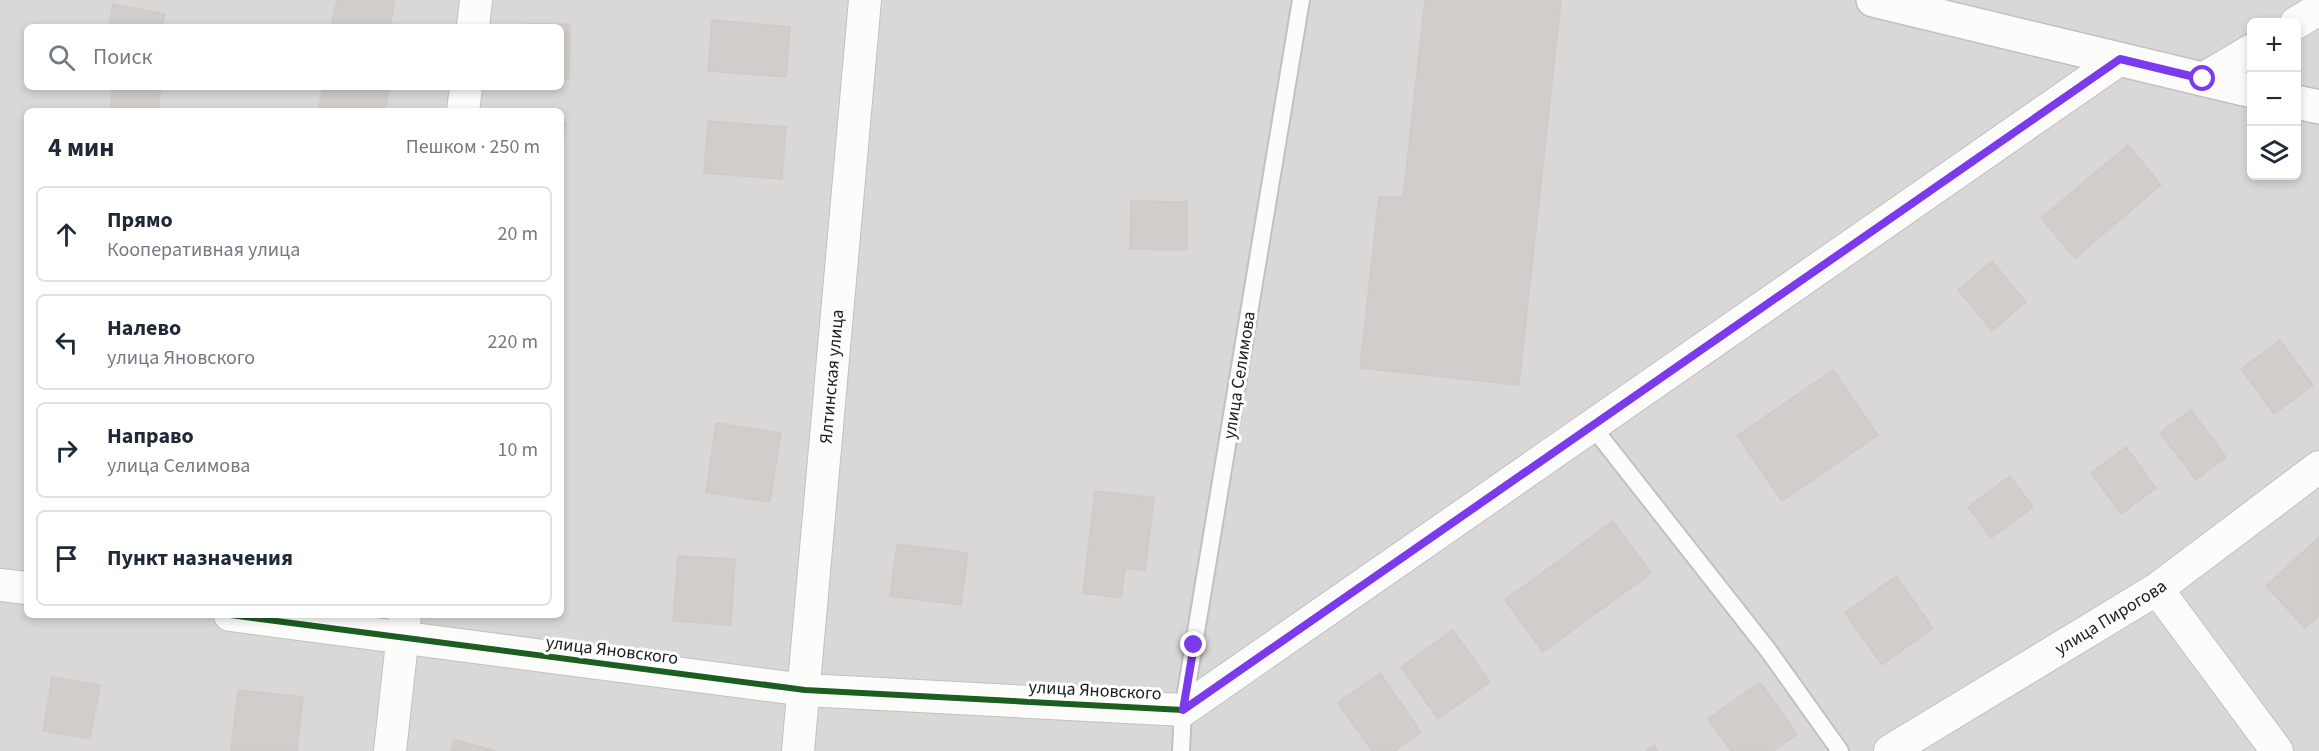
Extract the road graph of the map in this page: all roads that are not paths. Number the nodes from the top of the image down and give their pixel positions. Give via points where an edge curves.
1 (476, 0) edge
2 (865, 0) edge
3 (1301, 0) edge
4 (1873, 0) edge
5 (2319, 9) edge
6 (2301, 20) edge
7 (473, 24) edge
8 (2247, 53) edge
9 (2120, 59) junction
10 (2203, 79) junction
11 (466, 90) edge
12 (2247, 90) edge
13 (2301, 103) edge
14 (2319, 107) edge
15 (463, 108) edge
16 (1592, 426) junction
17 (2319, 467) edge
18 (0, 585) edge
19 (24, 588) edge
20 (2157, 589) junction
21 (277, 618) edge
22 (404, 626) edge
23 (805, 690) junction
24 (1183, 710) junction
25 (390, 751) edge
26 (798, 751) edge
27 (1181, 751) edge
28 (1840, 751) edge
29 (1890, 751) edge
30 (2277, 751) edge

1 - 7 street
2 - 23 street, Ялтинская улица
3 - 24 lane, улица Селимова
4 - 9 street
5 - 6 street
8 - 10 street
9 - 10 street
9 - 16 street, улица Яновского
10 - 12 street
11 - 15 street
13 - 14 street
16 - 24 street, улица Яновского
16 - 28 lane via 1768,650
17 - 20 street, улица Пирогова
18 - 19 street
20 - 29 street, улица Пирогова
20 - 30 street
21 - 22 street, улица Яновского
22 - 23 street, улица Яновского
22 - 25 street
23 - 24 street, улица Яновского
23 - 26 street, Ялтинская улица
24 - 27 lane, улица Селимова

